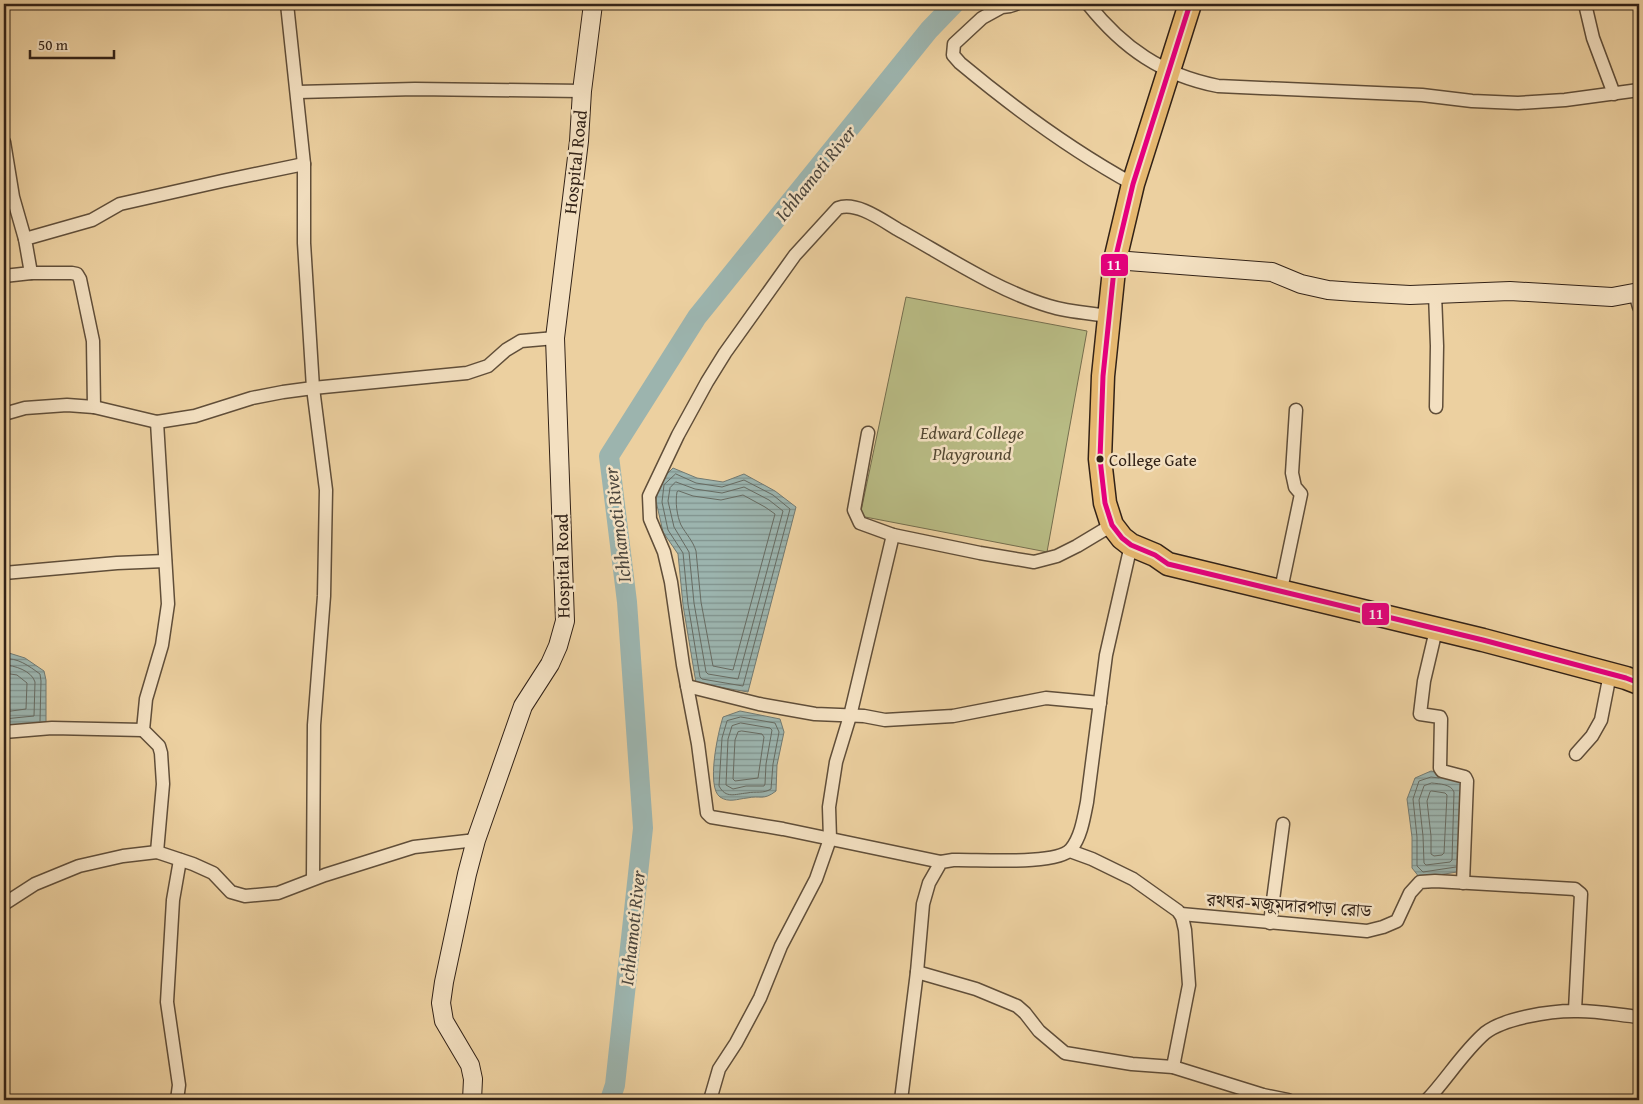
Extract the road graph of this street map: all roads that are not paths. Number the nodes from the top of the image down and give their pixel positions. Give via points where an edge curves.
1 (287, 4) edge
2 (594, 4) edge
3 (1016, 4) edge
4 (1088, 4) edge
5 (1190, 4) edge
6 (1585, 4) edge
7 (1169, 71) junction
8 (1639, 90) edge
9 (582, 91) junction
10 (298, 92) junction
11 (1614, 94) junction
12 (4, 142) edge
13 (304, 164) junction
14 (1133, 184) junction
15 (25, 239) junction
16 (1115, 260) junction
17 (31, 273) junction
18 (4, 276) edge
19 (1435, 294) junction
20 (1638, 297) edge
21 (1109, 316) junction
22 (555, 338) junction
23 (313, 388) junction
24 (94, 407) junction
25 (1436, 407) dead end
26 (1296, 410) dead end
27 (4, 414) edge
28 (157, 422) junction
29 (868, 433) dead end
30 (1112, 525) junction
31 (893, 535) junction
32 (1131, 545) junction
33 (1155, 555) junction
34 (165, 561) junction
35 (4, 573) edge
36 (1283, 580) junction
37 (1436, 630) junction
38 (1639, 670) edge
39 (1610, 674) junction
40 (1639, 683) edge
41 (688, 686) junction
42 (1100, 703) junction
43 (850, 716) junction
44 (143, 730) junction
45 (4, 732) edge
46 (1576, 754) dead end
47 (1283, 824) dead end
48 (830, 839) junction
49 (476, 840) junction
50 (1070, 851) junction
51 (157, 852) junction
52 (180, 860) junction
53 (941, 862) junction
54 (313, 880) junction
55 (1463, 884) junction
56 (4, 904) edge
57 (1181, 914) junction
58 (1270, 923) junction
59 (917, 972) junction
60 (1575, 1010) junction
61 (1639, 1017) edge
62 (1173, 1067) junction
63 (177, 1100) edge
64 (472, 1100) edge
65 (710, 1100) edge
66 (900, 1100) edge
67 (1288, 1100) edge
68 (1427, 1100) edge

1 - 10 street
2 - 9 main road, Hospital Road
3 - 14 street via 1002,7 982,18 954,44 953,55 1014,107
4 - 7 street via 1106,26 1132,49
5 - 7 highway
6 - 11 street via 1593,38
7 - 11 street via 1194,82 1218,86 1422,95 1472,101 1518,103
7 - 14 highway
8 - 11 street
9 - 10 street via 416,89
9 - 22 main road, Hospital Road
10 - 13 street
12 - 15 street via 13,197
13 - 15 street via 120,204 92,220
13 - 23 street via 304,242
14 - 16 highway
15 - 17 street
16 - 19 main road via 1272,272 1301,284 1328,290
16 - 21 highway
17 - 18 street
17 - 24 street via 72,273 80,279 93,341
19 - 20 main road via 1510,291
19 - 25 street
21 - 30 highway via 1100,459 1104,503
21 - 41 street via 1050,306 1020,295 878,218 854,207 838,208 795,255 725,354 678,435 649,496 650,519 664,552 671,582
22 - 23 street via 521,342 488,366 467,373
22 - 49 main road, Hospital Road via 564,621 550,664 523,706
23 - 28 street via 252,398 195,416
23 - 54 street via 326,490 324,596 314,725
24 - 27 street via 25,408
24 - 28 street
26 - 36 street via 1292,473 1301,494
28 - 34 street
29 - 31 street via 854,510 860,523
30 - 31 street via 1078,546 1034,562
30 - 32 highway
31 - 43 street
32 - 33 highway
32 - 42 street via 1106,655
33 - 36 highway via 1172,553
33 - 37 highway via 1168,564
34 - 35 street
34 - 44 street via 168,604 162,645 146,699
36 - 38 highway
37 - 39 highway
37 - 55 street via 1420,714 1441,719 1442,771 1465,777 1467,781
39 - 40 highway
39 - 46 street via 1601,720
41 - 43 street via 768,706
41 - 48 street via 707,813 711,817
42 - 43 street via 1046,698 953,716 885,720
42 - 50 street via 1084,819
43 - 48 street via 836,762 829,807
44 - 45 street via 52,728
44 - 51 street via 161,752 163,784
47 - 58 street
48 - 53 street
48 - 65 street via 816,879 781,946 760,998 719,1069
49 - 54 street via 414,847
49 - 64 main road, Hospital Road via 466,874 441,1003 444,1021 470,1065 474,1080
50 - 53 street via 1056,858
50 - 57 street via 1133,879
51 - 52 street
51 - 56 street via 79,866 35,884
52 - 54 street via 213,873 231,892 246,896 278,893
52 - 63 street via 173,900 168,1002 179,1085
53 - 59 street via 923,904
55 - 58 street, রথঘর-মজুমদারপাড়া রোড via 1420,882 1410,893 1397,921 1367,931
55 - 60 street, রথঘর-মজুমদারপাড়া রোড via 1568,888 1581,894
57 - 58 street, রথঘর-মজুমদারপাড়া রোড
57 - 62 street via 1189,985
59 - 62 street via 976,988 1017,1006 1038,1031 1065,1052 1132,1064
59 - 66 street
60 - 61 street
60 - 68 street via 1508,1022 1486,1033
62 - 67 street

